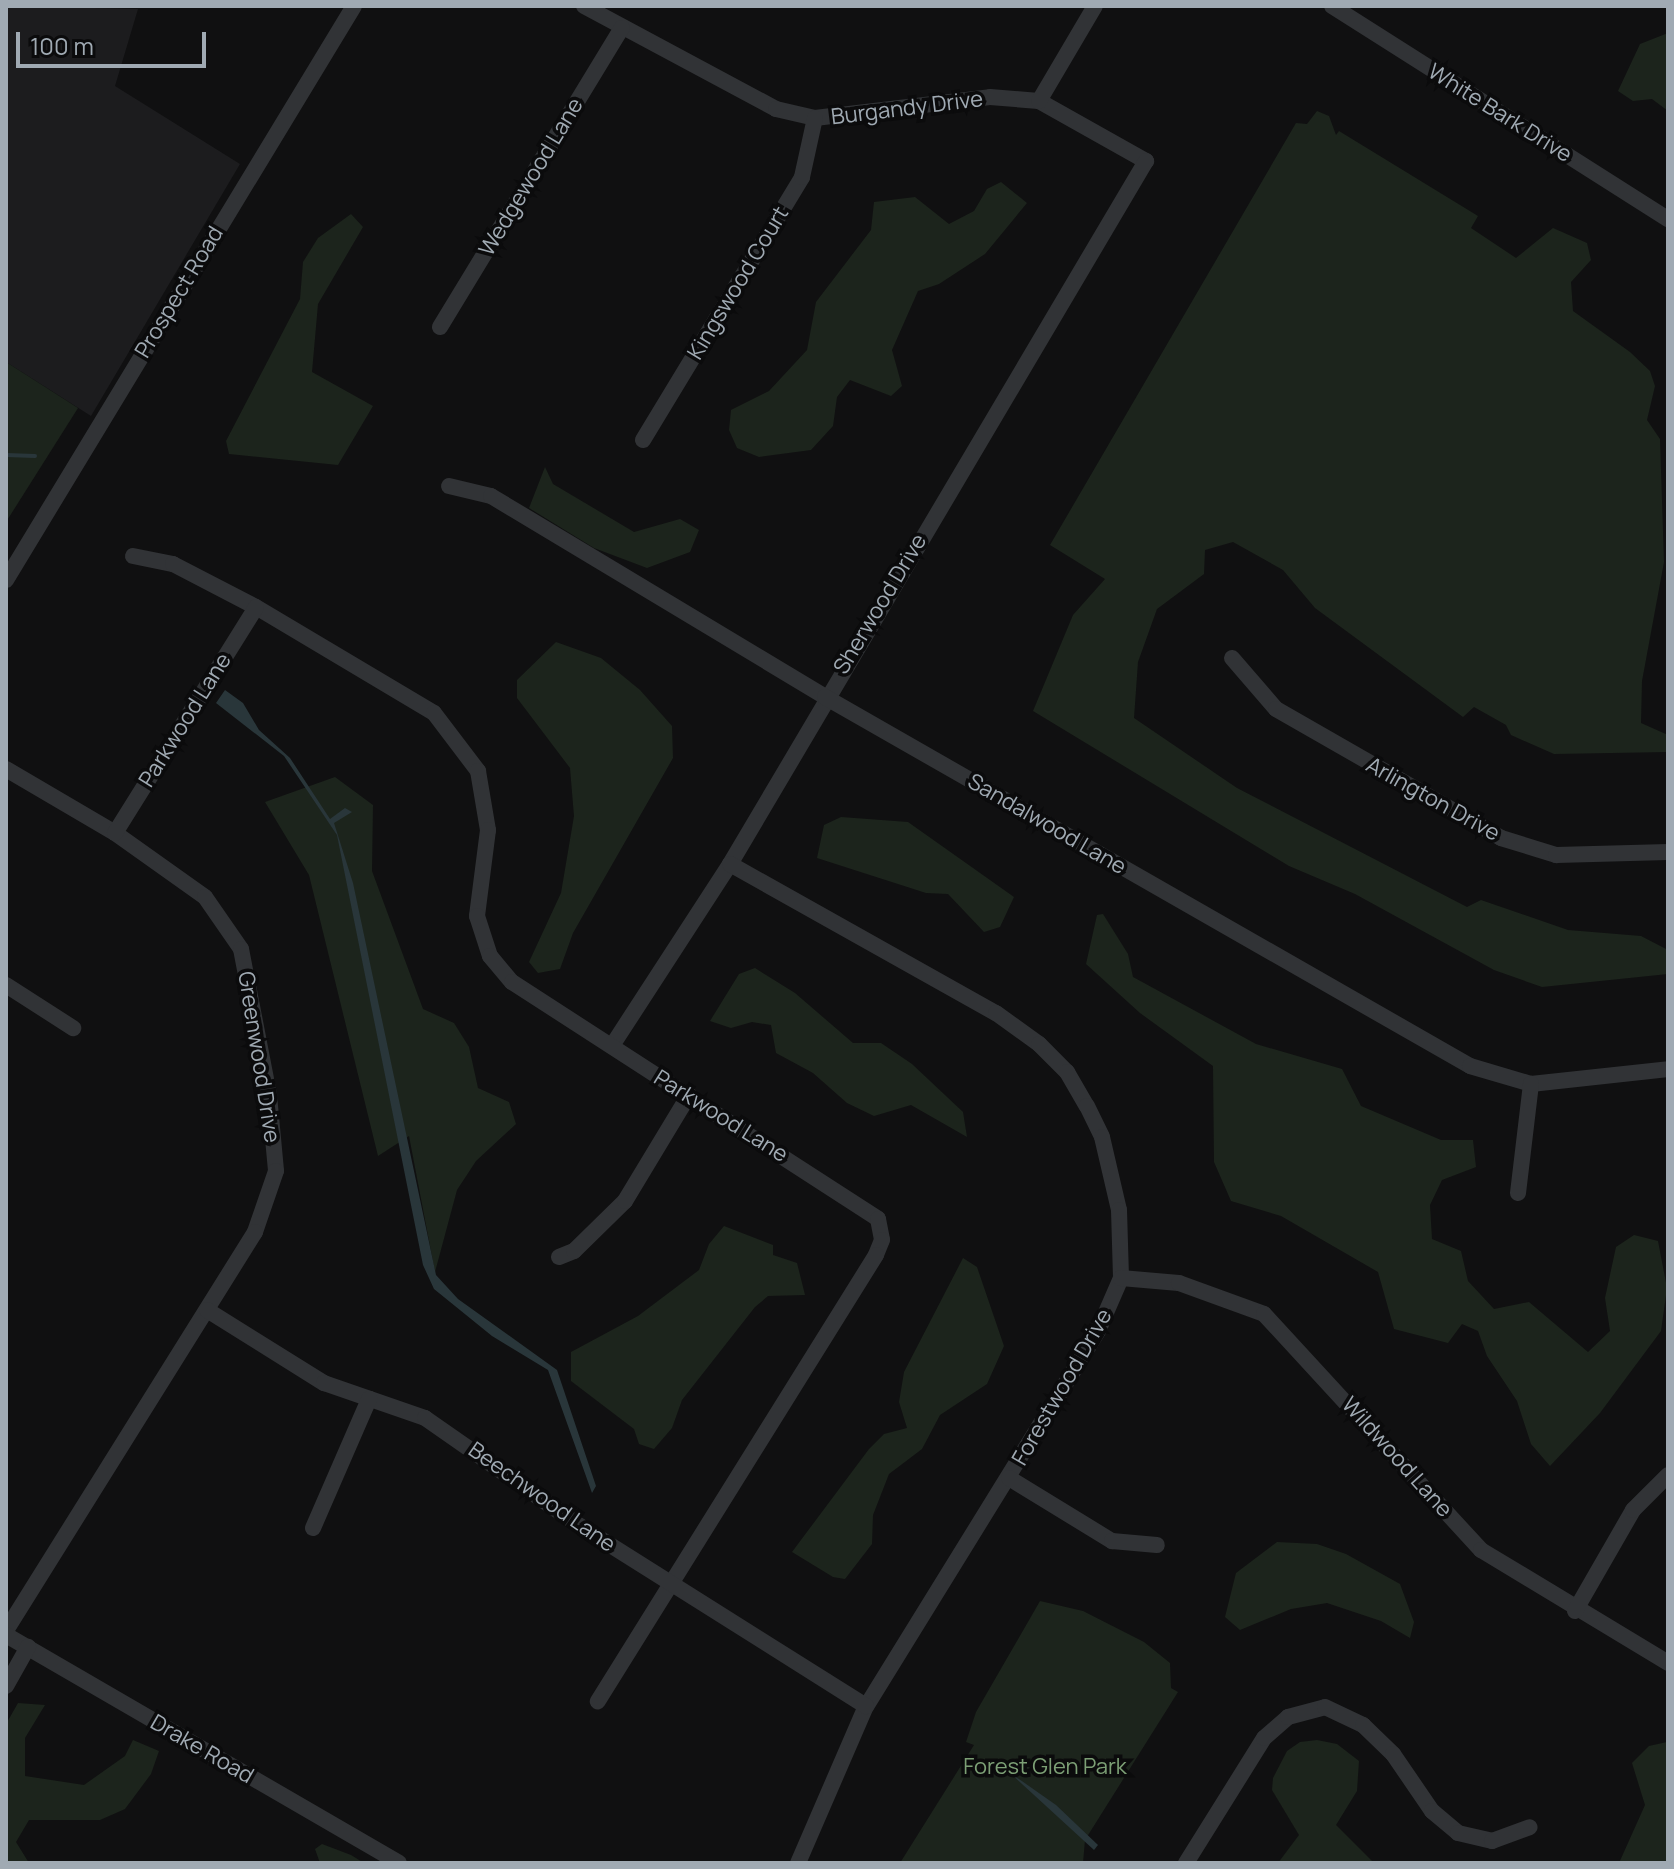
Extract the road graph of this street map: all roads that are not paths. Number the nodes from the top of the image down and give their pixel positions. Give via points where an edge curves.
1 (354, 6) edge
2 (584, 6) edge
3 (1095, 6) edge
4 (1332, 6) edge
5 (622, 28) junction
6 (1039, 101) junction
7 (815, 118) junction
8 (1146, 161) joint
9 (1668, 219) edge
10 (440, 327) dead end
11 (643, 440) dead end
12 (449, 486) dead end
13 (133, 556) dead end
14 (6, 580) edge
15 (256, 607) junction
16 (1232, 658) dead end
17 (825, 697) junction
18 (6, 769) edge
19 (115, 833) junction
20 (1668, 852) edge
21 (730, 864) junction
22 (6, 985) edge
23 (73, 1028) dead end
24 (612, 1046) junction
25 (1668, 1069) edge
26 (1531, 1084) junction
27 (689, 1095) junction
28 (1518, 1193) dead end
29 (559, 1257) dead end
30 (1121, 1278) junction
31 (207, 1310) junction
32 (369, 1399) junction
33 (1668, 1475) edge
34 (1009, 1478) junction
35 (313, 1528) dead end
36 (1157, 1545) dead end
37 (673, 1584) junction
38 (1575, 1611) junction
39 (6, 1632) edge
40 (28, 1647) junction
41 (1668, 1663) edge
42 (6, 1686) edge
43 (598, 1701) dead end
44 (866, 1706) junction
45 (1530, 1827) dead end
46 (399, 1863) edge
47 (798, 1863) edge
48 (1186, 1863) edge

1 - 14 street, Prospect Road
2 - 5 street, Burgandy Drive
3 - 6 street
4 - 9 street, White Bark Drive
5 - 7 street, Burgandy Drive via 737,91 776,109
5 - 10 street, Wedgewood Lane
6 - 7 street, Burgandy Drive via 990,97
6 - 8 street, Burgandy Drive
7 - 11 street, Kingswood Court via 802,177
8 - 17 street, Sherwood Drive
12 - 17 street, Sandalwood Lane via 491,496
13 - 15 street, Parkwood Lane via 173,564
15 - 19 street, Parkwood Lane
15 - 24 street, Parkwood Lane via 434,713 465,747 484,797 488,830 477,916 490,956 512,982
16 - 20 street, Arlington Drive via 1276,709 1501,838 1556,855
17 - 21 street, Sherwood Drive
17 - 26 street, Sandalwood Lane via 1470,1066
18 - 19 street, Greenwood Drive
19 - 31 street, Greenwood Drive via 205,897 241,949 269,1095 276,1171 255,1232
21 - 24 street, Sherwood Drive
21 - 30 street, Forestwood Drive via 996,1013 1067,1072 1102,1137 1119,1210
22 - 23 street
24 - 27 street, Parkwood Lane
25 - 26 street, Sandalwood Lane
26 - 28 street
27 - 29 street via 625,1201 574,1251
27 - 37 street, Parkwood Lane via 864,1206 878,1219 882,1240
30 - 34 street, Forestwood Drive via 1098,1331
30 - 38 street, Wildwood Lane via 1179,1283 1264,1314 1481,1550
31 - 32 street, Beechwood Lane via 324,1383
31 - 39 street, Greenwood Drive
32 - 35 street
32 - 37 street, Beechwood Lane via 425,1418
33 - 38 street via 1633,1510
34 - 36 street via 1112,1541
34 - 44 street, Forestwood Drive
37 - 43 street, Parkwood Lane
37 - 44 street, Beechwood Lane
38 - 41 street, Wildwood Lane
39 - 40 street, Drake Road
40 - 42 street
40 - 46 street, Drake Road
44 - 47 street, Forestwood Drive
45 - 48 street via 1492,1841 1458,1833 1432,1811 1373,1734 1325,1707 1288,1717 1264,1738

